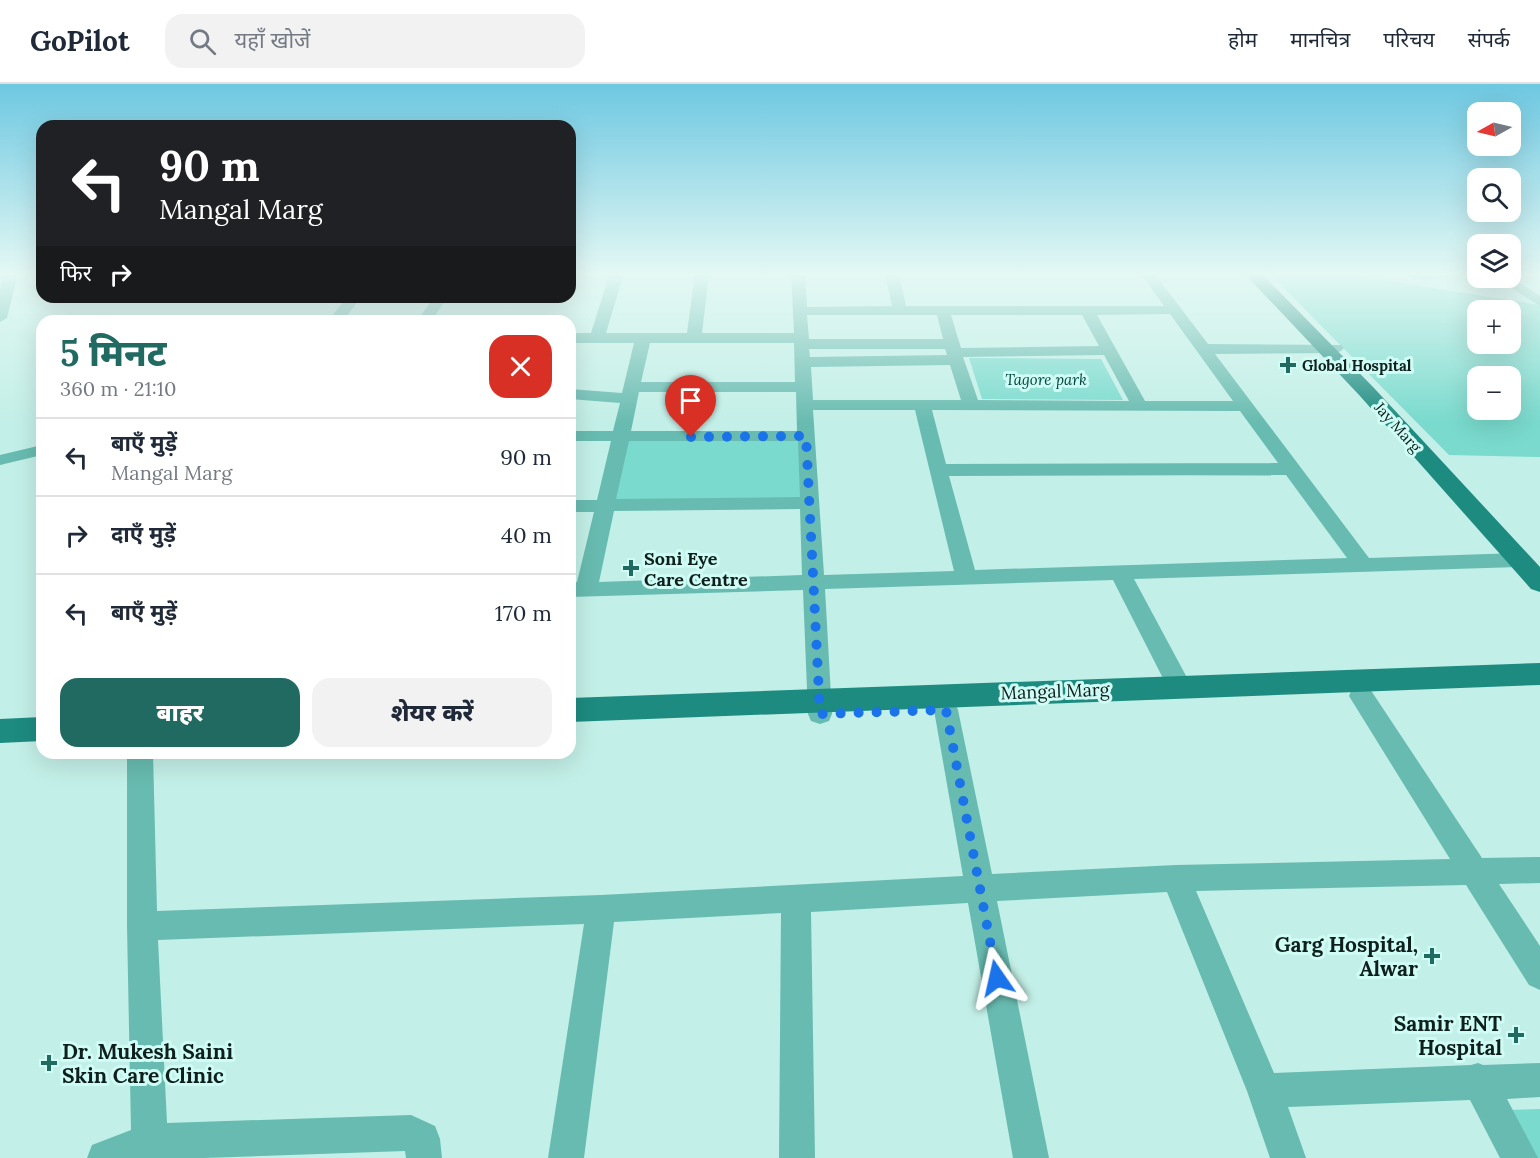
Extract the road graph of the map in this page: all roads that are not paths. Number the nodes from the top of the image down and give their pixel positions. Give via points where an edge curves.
1 (602, 323) edge
2 (696, 323) edge
3 (801, 323) edge
4 (946, 323) edge
5 (1094, 323) edge
6 (1184, 323) edge
7 (1305, 323) edge
8 (1308, 323) edge
9 (576, 338) edge
10 (597, 338) junction
11 (643, 338) junction
12 (694, 338) junction
13 (802, 348) junction
14 (1331, 348) junction
15 (1203, 349) junction
16 (1109, 350) junction
17 (954, 352) junction
18 (631, 393) junction
19 (576, 394) edge
20 (804, 396) junction
21 (922, 405) junction
22 (971, 405) junction
23 (1140, 406) junction
24 (1245, 406) junction
25 (576, 436) edge
26 (806, 436) junction
27 (621, 438) junction
28 (36, 451) edge
29 (0, 460) edge
30 (1292, 469) junction
31 (938, 470) junction
32 (810, 502) junction
33 (576, 506) edge
34 (607, 506) junction
35 (1518, 560) junction
36 (1540, 564) edge
37 (1363, 565) junction
38 (1120, 573) junction
39 (966, 578) junction
40 (813, 583) junction
41 (1540, 583) edge
42 (578, 590) edge
43 (1540, 674) edge
44 (1540, 691) edge
45 (1184, 695) junction
46 (1361, 696) junction
47 (820, 707) junction
48 (576, 710) edge
49 (946, 710) junction
50 (576, 723) edge
51 (36, 729) edge
52 (0, 731) edge
53 (36, 744) edge
54 (0, 746) edge
55 (140, 759) edge
56 (1474, 870) junction
57 (1540, 870) edge
58 (1176, 878) junction
59 (981, 888) junction
60 (796, 898) junction
61 (601, 909) junction
62 (142, 926) junction
63 (1540, 974) edge
64 (1478, 1080) junction
65 (1540, 1080) edge
66 (1264, 1091) junction
67 (150, 1150) edge
68 (105, 1158) edge
69 (424, 1158) edge
70 (566, 1158) edge
71 (797, 1158) edge
72 (1031, 1158) edge
73 (1288, 1158) edge
74 (1520, 1158) edge

1 - 10 street
2 - 12 street
3 - 13 street
4 - 17 street
5 - 16 street
6 - 15 street
7 - 14 main road, Jay Marg
8 - 14 main road, Jay Marg
9 - 10 street
10 - 11 street
11 - 12 street
11 - 18 street
12 - 13 street
13 - 17 street
13 - 20 street
14 - 15 street
14 - 35 main road, Jay Marg
14 - 36 main road, Jay Marg
15 - 24 street
16 - 17 street
16 - 23 street
17 - 22 street
18 - 19 street
18 - 20 street
18 - 27 street
20 - 21 street
20 - 26 street
21 - 22 street
21 - 31 street
22 - 23 street
23 - 24 street
24 - 30 street
25 - 27 street
26 - 27 street
26 - 32 street
27 - 34 street
28 - 29 street
30 - 31 street
30 - 37 street
31 - 39 street
32 - 34 street
32 - 40 street
33 - 34 street
34 - 42 street
35 - 37 street
35 - 41 main road, Jay Marg
37 - 38 street
38 - 39 street
38 - 45 street
39 - 40 street
40 - 42 street
40 - 47 street
43 - 45 main road, Mangal Marg
44 - 46 main road, Mangal Marg
45 - 46 main road, Mangal Marg
45 - 47 main road, Mangal Marg
45 - 49 main road, Mangal Marg
46 - 56 street
47 - 48 main road, Mangal Marg
47 - 49 main road, Mangal Marg
47 - 50 main road, Mangal Marg
49 - 59 street
51 - 52 main road
53 - 54 main road
55 - 62 street
56 - 57 street
56 - 58 street
56 - 63 street
58 - 59 street
58 - 66 street
59 - 60 street
59 - 72 street
60 - 61 street
60 - 71 street
61 - 62 street
61 - 70 street
62 - 67 street
64 - 65 street
64 - 66 street
64 - 74 street
66 - 73 street
67 - 68 street
67 - 69 street via 411,1133 422,1139

